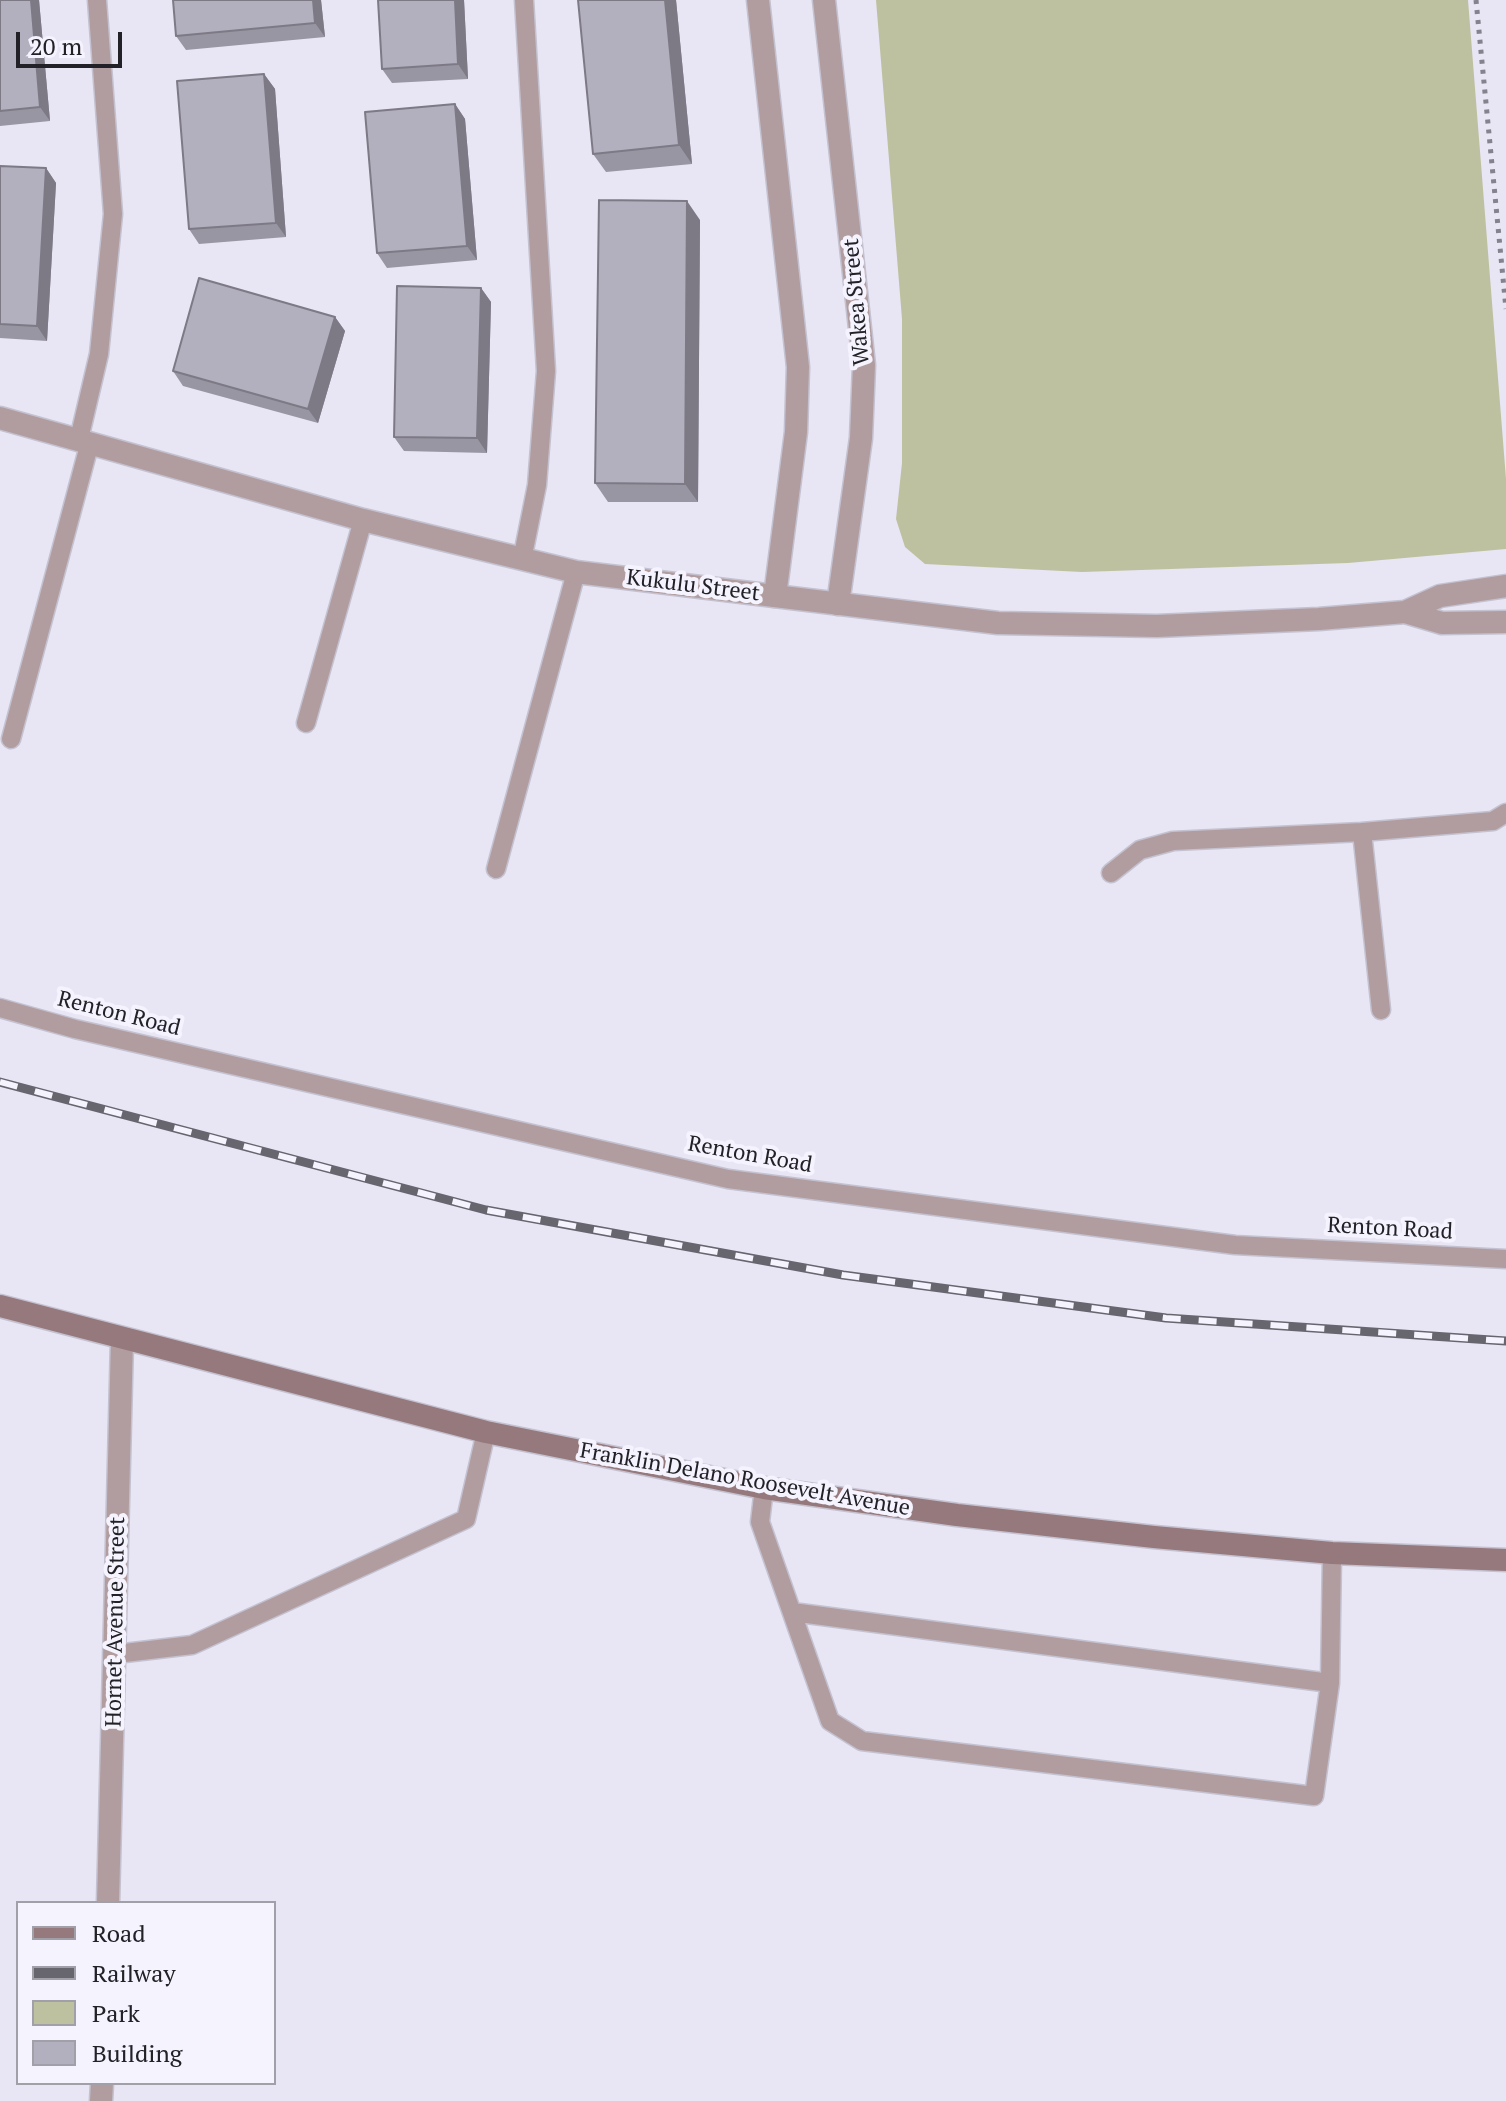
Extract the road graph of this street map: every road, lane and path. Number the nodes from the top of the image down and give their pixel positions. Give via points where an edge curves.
1 (97, 0) edge
2 (524, 0) edge
3 (758, 0) edge
4 (824, 0) edge
5 (1476, 0) edge
6 (1506, 309) edge
7 (0, 418) edge
8 (84, 440) junction
9 (363, 520) junction
10 (522, 560) junction
11 (576, 572) junction
12 (1506, 586) edge
13 (775, 596) junction
14 (838, 604) junction
15 (1405, 612) junction
16 (1506, 622) edge
17 (306, 723) dead end
18 (11, 739) dead end
19 (1502, 820) edge
20 (1362, 832) junction
21 (496, 869) dead end
22 (1111, 873) dead end
23 (0, 1008) edge
24 (1381, 1010) dead end
25 (1506, 1259) edge
26 (0, 1306) edge
27 (122, 1340) junction
28 (486, 1432) junction
29 (764, 1488) junction
30 (1332, 1553) junction
31 (1506, 1560) edge
32 (792, 1612) junction
33 (116, 1654) junction
34 (1330, 1683) junction
35 (108, 1901) edge

1 - 8 lane via 113,214
2 - 10 lane via 546,371 537,485
3 - 13 street via 798,367 796,432
4 - 14 street, Wakea Street via 864,365 861,438
5 - 6 path
7 - 8 street, Kukulu Street
8 - 9 street, Kukulu Street
8 - 18 lane
9 - 10 street, Kukulu Street
9 - 17 lane
10 - 11 street, Kukulu Street
11 - 13 street, Kukulu Street
11 - 21 lane
12 - 15 street, Kukulu Street via 1440,596
13 - 14 street, Kukulu Street
14 - 15 street, Kukulu Street via 998,623 1077,626
15 - 16 street, Kukulu Street via 1442,623
19 - 20 lane
20 - 22 lane via 1173,841 1140,850
20 - 24 lane
23 - 25 lane, Renton Road via 728,1179 1235,1245
26 - 27 main road, Franklin Delano Roosevelt Avenue
27 - 28 main road, Franklin Delano Roosevelt Avenue
27 - 33 street, Hornet Avenue Street
28 - 29 main road, Franklin Delano Roosevelt Avenue
28 - 33 lane via 466,1519 192,1645
29 - 30 main road, Franklin Delano Roosevelt Avenue via 957,1515
29 - 32 lane via 760,1522
30 - 31 main road, Franklin Delano Roosevelt Avenue
30 - 34 lane
32 - 34 lane
32 - 34 lane via 830,1721 862,1741 1314,1796
33 - 35 street, Hornet Avenue Street

